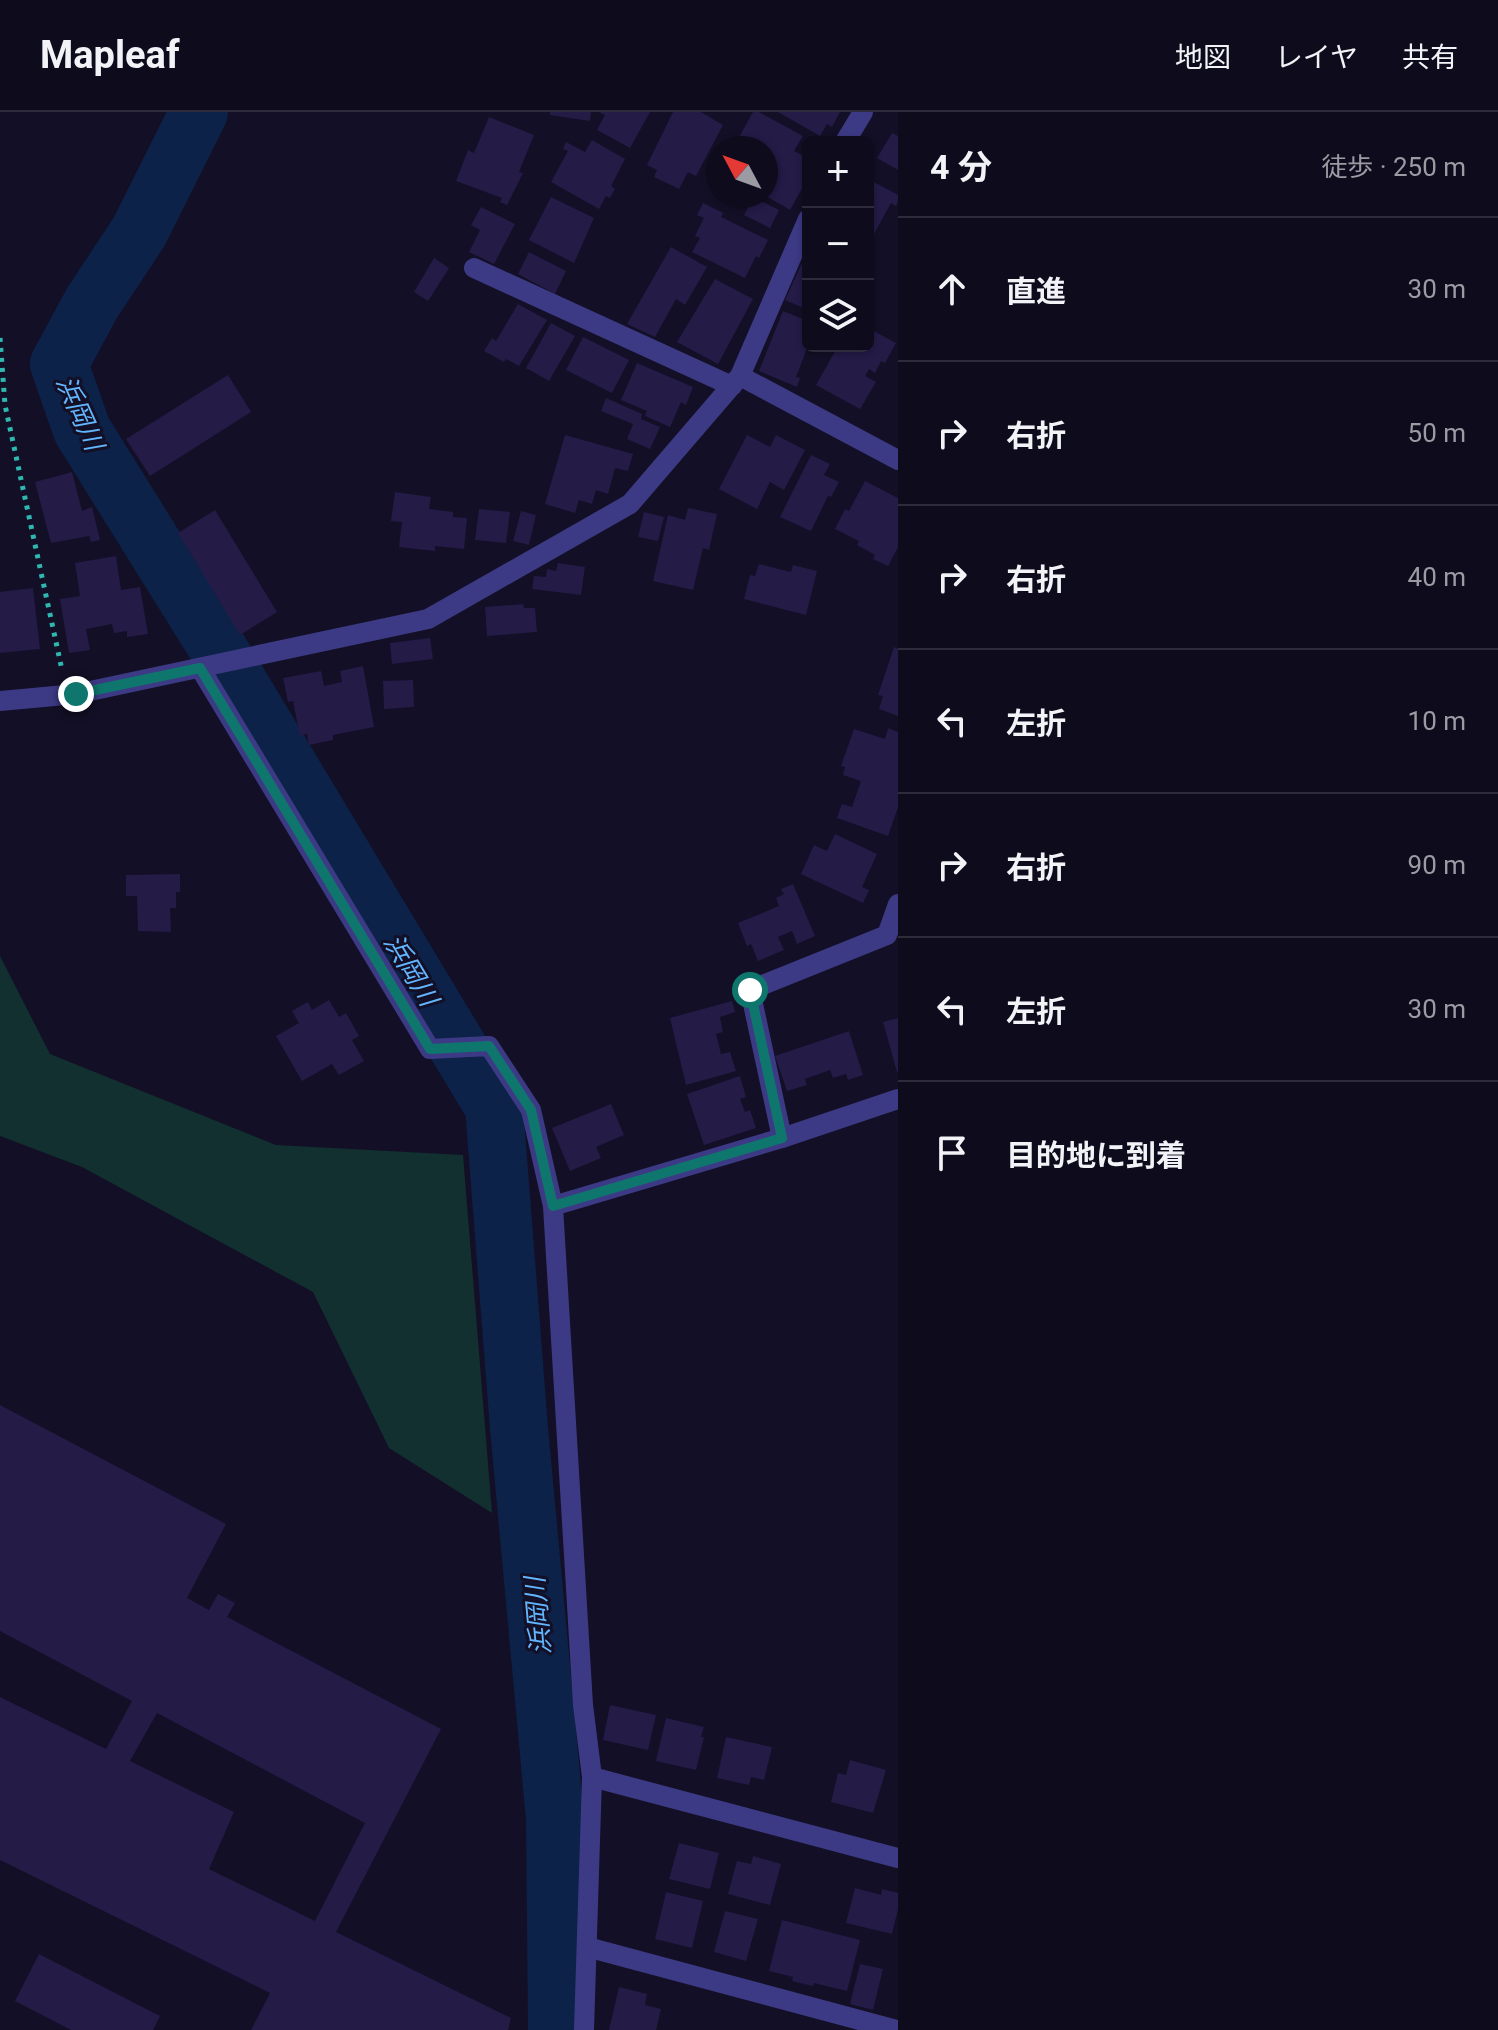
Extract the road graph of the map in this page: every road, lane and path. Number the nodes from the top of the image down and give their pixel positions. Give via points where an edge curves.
1 (863, 112) edge
2 (849, 136) edge
3 (802, 232) edge
4 (474, 268) dead end
5 (0, 338) edge
6 (736, 381) junction
7 (898, 460) edge
8 (206, 667) junction
9 (76, 694) junction
10 (0, 701) edge
11 (898, 904) edge
12 (898, 1099) edge
13 (782, 1138) junction
14 (553, 1206) junction
15 (592, 1777) junction
16 (898, 1858) edge
17 (587, 1947) junction
18 (584, 2030) edge
19 (897, 2030) edge

1 - 2 street
3 - 6 street
4 - 6 street
5 - 9 path via 5,405 61,669
6 - 7 street
6 - 8 street via 630,504 428,619
8 - 9 street
8 - 14 street via 430,1049 489,1046 531,1110
9 - 10 street
11 - 13 street via 887,935 750,990
12 - 13 street
13 - 14 street
14 - 15 street via 583,1705
15 - 16 street
15 - 17 street
17 - 18 street
17 - 19 street

